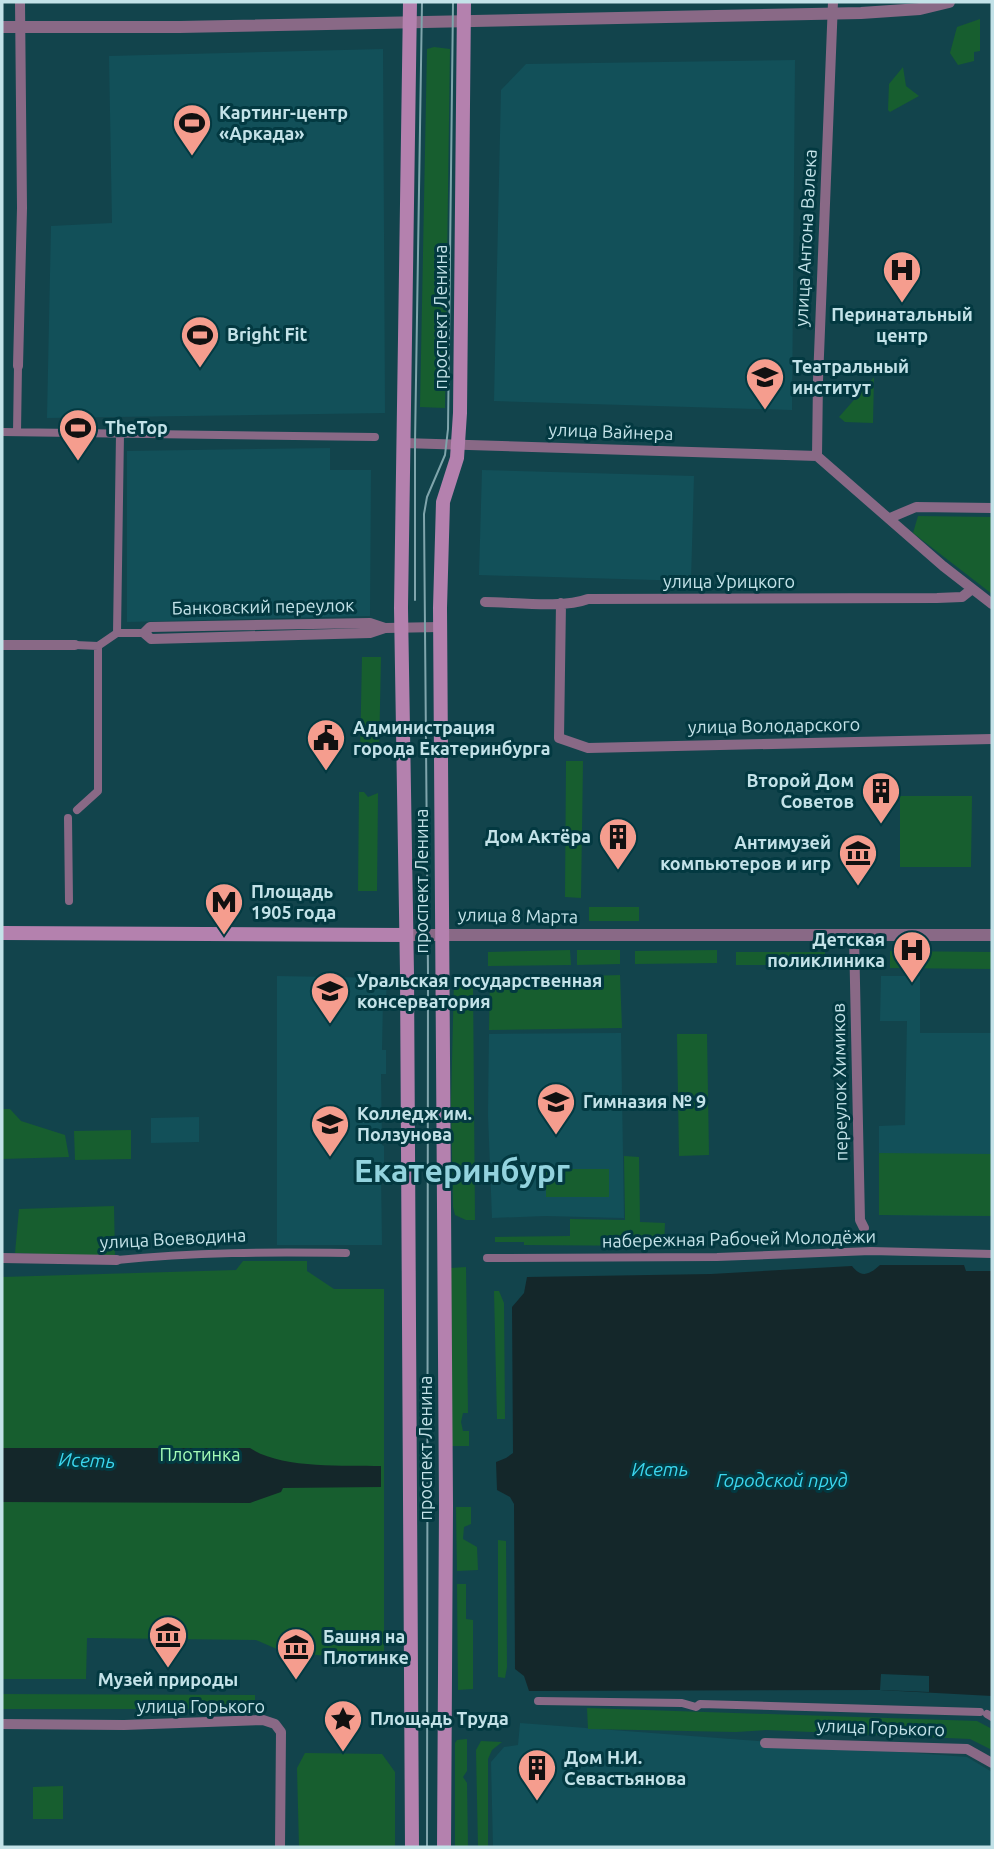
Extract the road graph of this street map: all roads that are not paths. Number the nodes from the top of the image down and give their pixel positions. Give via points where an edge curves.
1 (20, 2) edge
2 (410, 2) edge
3 (464, 2) edge
4 (949, 2) edge
5 (833, 7) edge
6 (410, 22) junction
7 (464, 22) junction
8 (2, 27) edge
9 (20, 27) junction
10 (18, 366) joint
11 (2, 432) edge
12 (17, 432) junction
13 (120, 434) junction
14 (375, 437) dead end
15 (403, 443) junction
16 (459, 444) junction
17 (817, 456) junction
18 (992, 509) edge
19 (890, 519) junction
20 (972, 589) junction
21 (485, 602) dead end
22 (561, 603) junction
23 (992, 604) edge
24 (440, 627) junction
25 (401, 628) junction
26 (117, 633) junction
27 (144, 633) joint
28 (2, 645) edge
29 (75, 645) joint
30 (98, 646) junction
31 (992, 739) edge
32 (77, 810) dead end
33 (68, 818) dead end
34 (69, 901) dead end
35 (2, 933) edge
36 (406, 935) junction
37 (442, 935) junction
38 (854, 935) junction
39 (992, 935) edge
40 (864, 1228) dead end
41 (346, 1253) dead end
42 (992, 1254) edge
43 (2, 1258) edge
44 (486, 1258) dead end
45 (117, 1260) joint
46 (538, 1700) dead end
47 (987, 1714) edge
48 (2, 1724) edge
49 (765, 1743) dead end
50 (992, 1763) edge
51 (280, 1847) edge
52 (412, 1847) edge
53 (444, 1847) edge

1 - 9 street
2 - 6 main road, проспект Ленина
3 - 7 main road, проспект Ленина
4 - 5 street via 919,9
5 - 7 street
5 - 17 street, улица Антона Валека
6 - 7 street
6 - 9 street
6 - 15 main road, проспект Ленина
7 - 16 main road, проспект Ленина
8 - 9 street
9 - 10 street
10 - 12 street
11 - 12 street
12 - 13 street
13 - 14 street
13 - 26 street
15 - 16 street, улица Вайнера
15 - 25 main road, проспект Ленина
16 - 17 street, улица Вайнера
16 - 24 main road, проспект Ленина via 443,502
17 - 19 street
18 - 19 street via 916,507
19 - 20 street
20 - 22 street, улица Урицкого via 962,597 950,598
20 - 23 street
21 - 22 street, улица Урицкого
22 - 31 street, улица Володарского via 559,737 588,748
24 - 25 street, Банковский переулок
24 - 37 main road, проспект Ленина
25 - 27 street, Банковский переулок via 370,623 150,626
25 - 36 main road, проспект Ленина
26 - 27 street, Банковский переулок
26 - 30 street
28 - 29 street
29 - 30 street
30 - 32 street via 98,791
33 - 34 street
35 - 36 main road, улица 8 Марта
36 - 37 street, улица 8 Марта
36 - 52 main road, проспект Ленина
37 - 38 street, улица 8 Марта
37 - 53 main road, проспект Ленина
38 - 39 street, улица 8 Марта
38 - 40 street, переулок Химиков via 860,1220
41 - 45 street, улица Воеводина via 246,1252
42 - 44 street, набережная Рабочей Молодёжи via 871,1251
43 - 45 street, улица Воеводина
46 - 47 street
48 - 51 street, улица Горького via 263,1720 275,1724 281,1732
49 - 50 street, улица Горького via 967,1749

